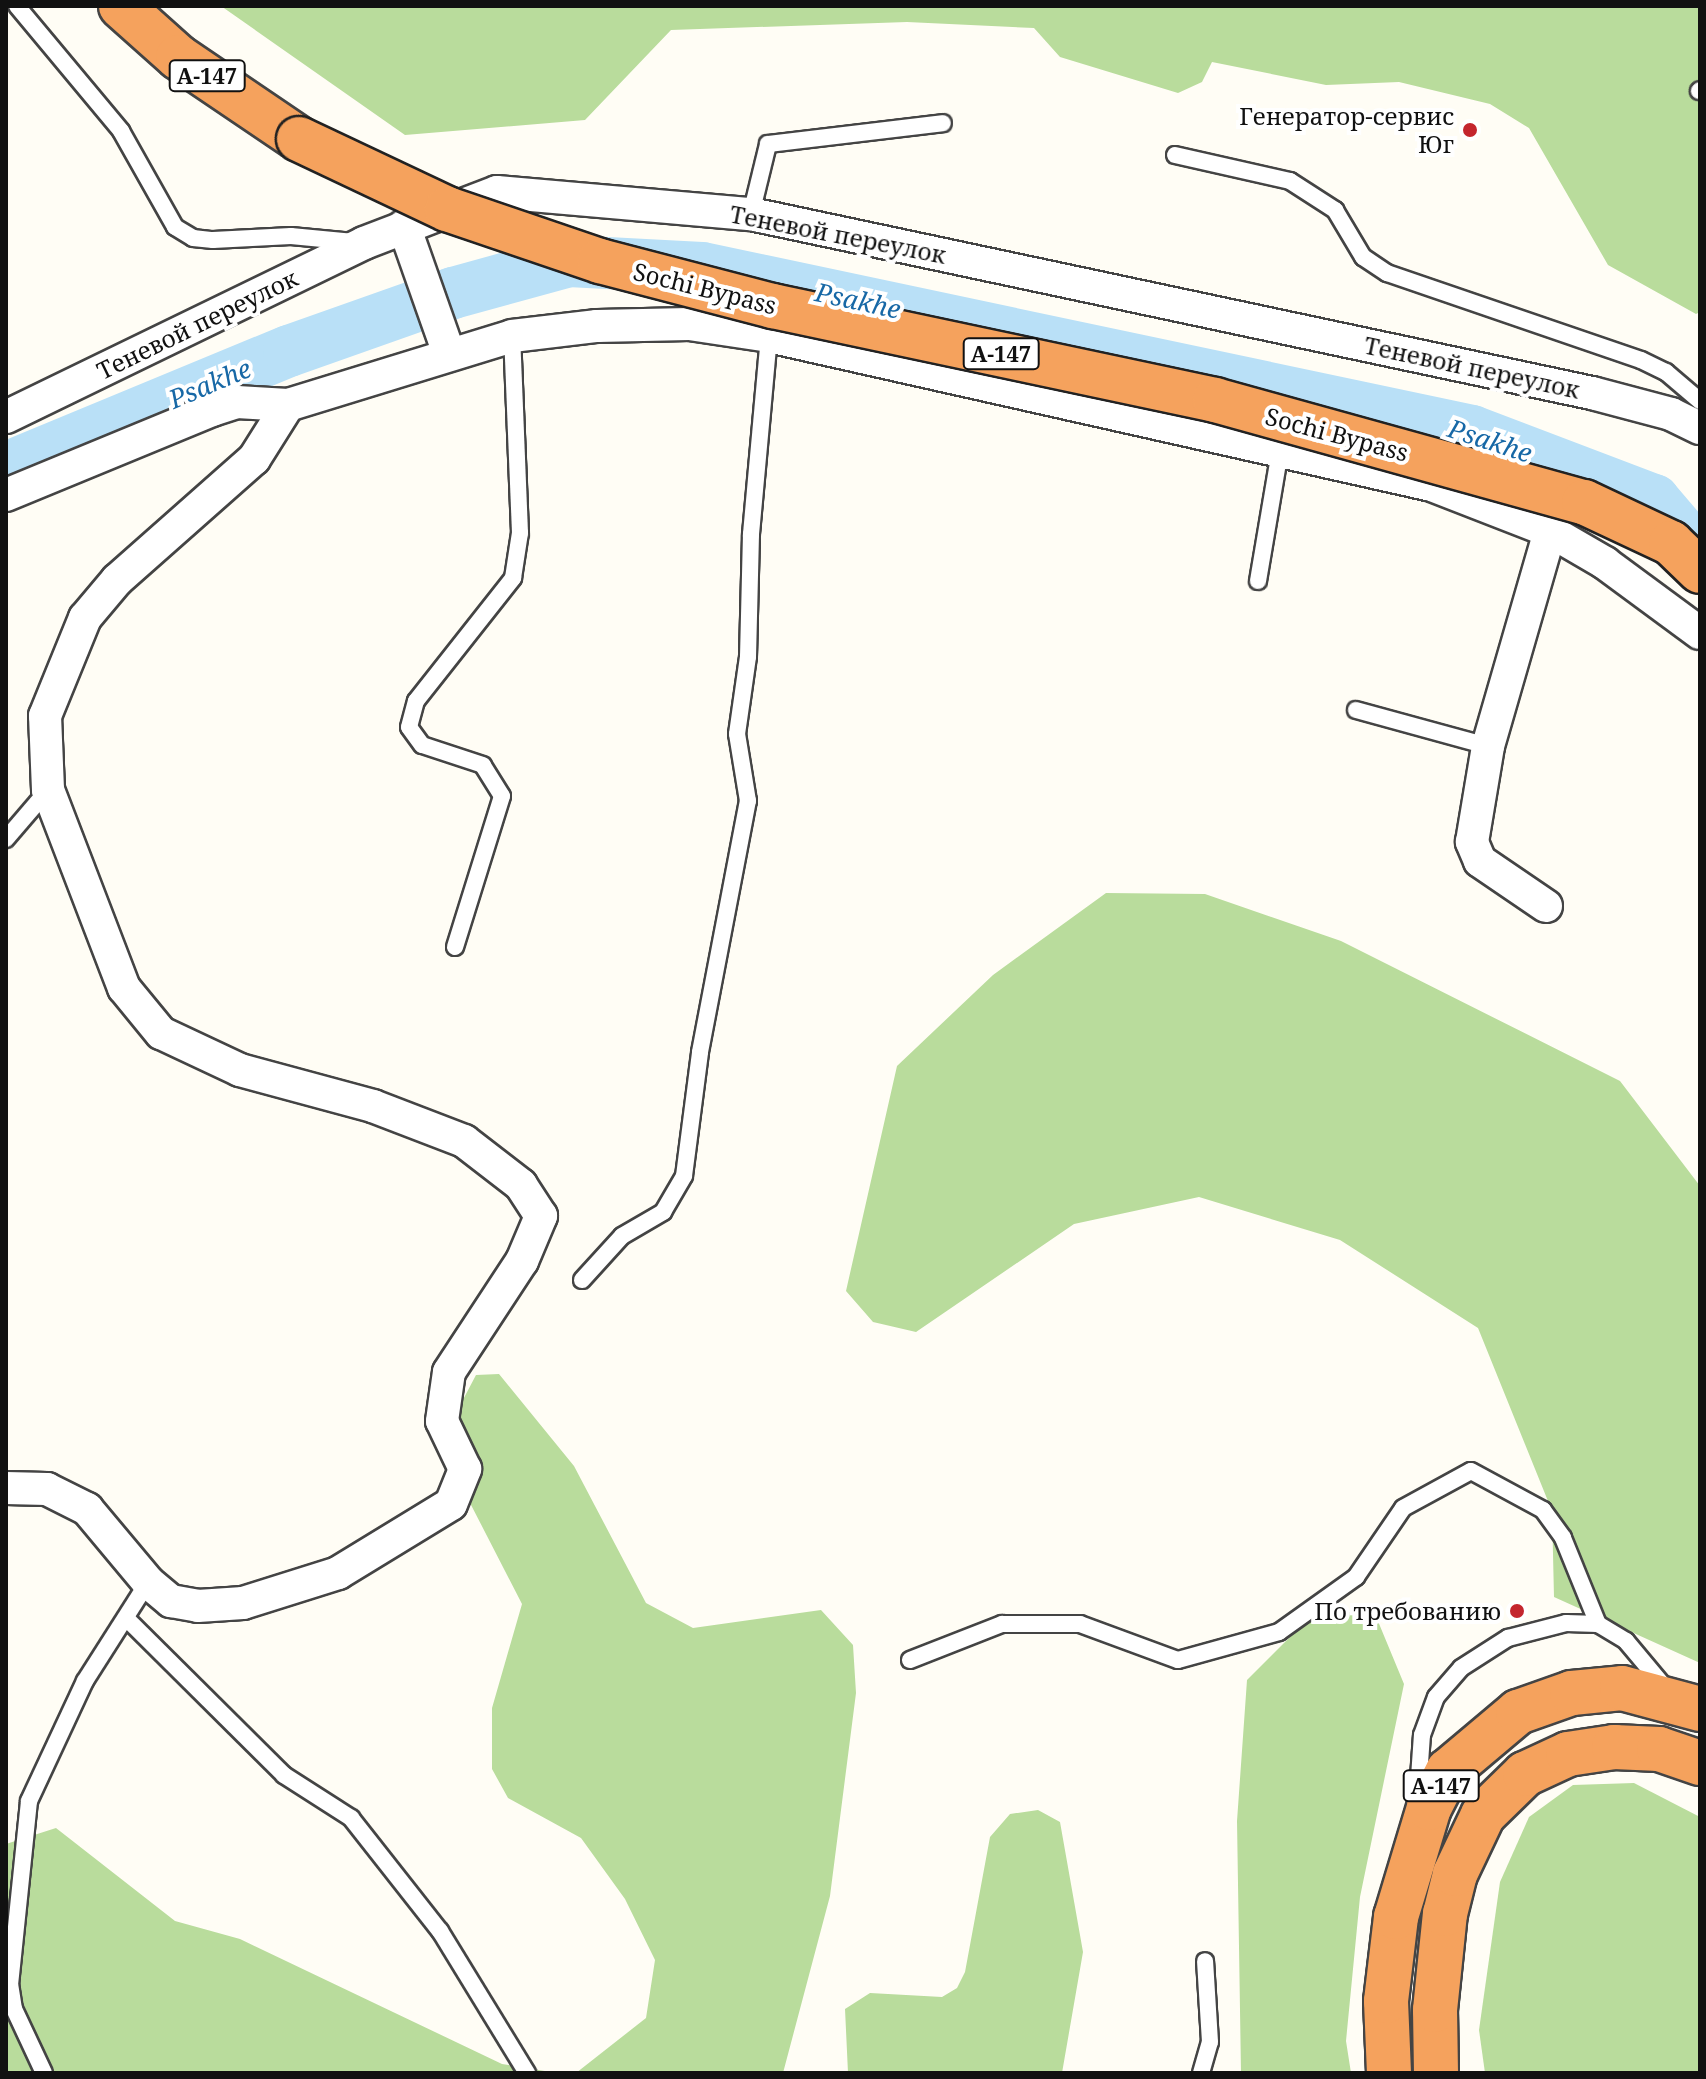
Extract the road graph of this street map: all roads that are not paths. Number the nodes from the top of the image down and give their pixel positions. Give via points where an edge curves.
1 (17, 6) edge
2 (121, 6) edge
3 (943, 123) dead end
4 (1175, 155) dead end
5 (751, 214) junction
6 (404, 226) junction
7 (364, 243) junction
8 (512, 336) junction
9 (769, 336) junction
10 (448, 351) junction
11 (1700, 401) edge
12 (288, 405) junction
13 (6, 417) edge
14 (1700, 428) edge
15 (1280, 451) junction
16 (6, 495) edge
17 (1550, 531) junction
18 (1700, 571) edge
19 (1258, 581) dead end
20 (1700, 633) edge
21 (1356, 710) dead end
22 (1488, 746) junction
23 (48, 790) junction
24 (6, 839) edge
25 (1546, 906) dead end
26 (455, 947) dead end
27 (582, 1280) dead end
28 (6, 1488) edge
29 (148, 1582) junction
30 (127, 1619) junction
31 (1598, 1624) junction
32 (910, 1660) dead end
33 (1687, 1704) edge
34 (1700, 1763) edge
35 (1418, 1837) junction
36 (1205, 1961) dead end
37 (44, 2073) edge
38 (527, 2073) edge
39 (1201, 2073) edge
40 (1389, 2073) edge
41 (1436, 2073) edge

1 - 7 lane via 121,131 175,227 193,238 213,240 291,236
2 - 18 highway, Sochi Bypass / А-147, bridge via 178,57 299,139 447,209 600,261 773,306 1215,400 1584,502 1671,543
3 - 5 lane via 768,144
4 - 11 lane via 1290,181 1335,210 1363,257 1387,273 1641,360 1666,372
5 - 6 street, Теневой переулок via 497,192
5 - 14 street, Теневой переулок via 1592,393 1671,414
6 - 7 street, Теневой переулок
6 - 10 street
7 - 13 street, Теневой переулок
8 - 9 street via 597,326 689,324
8 - 10 street
8 - 26 lane via 520,533 513,578 416,701 409,727 422,745 483,765 502,796
9 - 15 street
9 - 27 lane via 751,534 748,657 737,734 748,801 700,1052 684,1176 663,1212 622,1236
10 - 12 street
12 - 16 street via 237,402
12 - 23 street via 254,459 117,580 85,618 45,716
15 - 17 street via 1432,485
15 - 19 lane
17 - 20 street via 1605,563
17 - 22 street
21 - 22 lane
22 - 25 street via 1472,842 1480,861
23 - 24 lane
23 - 29 street via 124,988 161,1033 240,1070 373,1106 464,1141 521,1185 541,1216 522,1261 449,1372 442,1421 465,1469 451,1504 338,1573 243,1603 198,1606 171,1601
28 - 29 street via 47,1489 87,1509
29 - 30 lane
30 - 37 lane via 85,1681 29,1801 10,1985 14,2009
30 - 38 lane via 284,1775 351,1818 440,1931
31 - 32 lane via 1563,1538 1543,1510 1471,1471 1403,1508 1356,1577 1279,1632 1178,1660 1080,1624 1002,1624
31 - 33 lane via 1626,1641
31 - 35 lane via 1566,1623 1508,1638 1461,1668 1436,1697 1422,1735
33 - 35 highway, А-147 via 1622,1688 1572,1693 1518,1712 1448,1771
34 - 41 highway, А-147 via 1659,1749 1614,1747 1568,1754 1525,1774 1483,1815 1455,1874 1445,1914 1435,2010
35 - 40 highway, А-147 via 1396,1917 1388,1987
36 - 39 lane via 1210,2042

